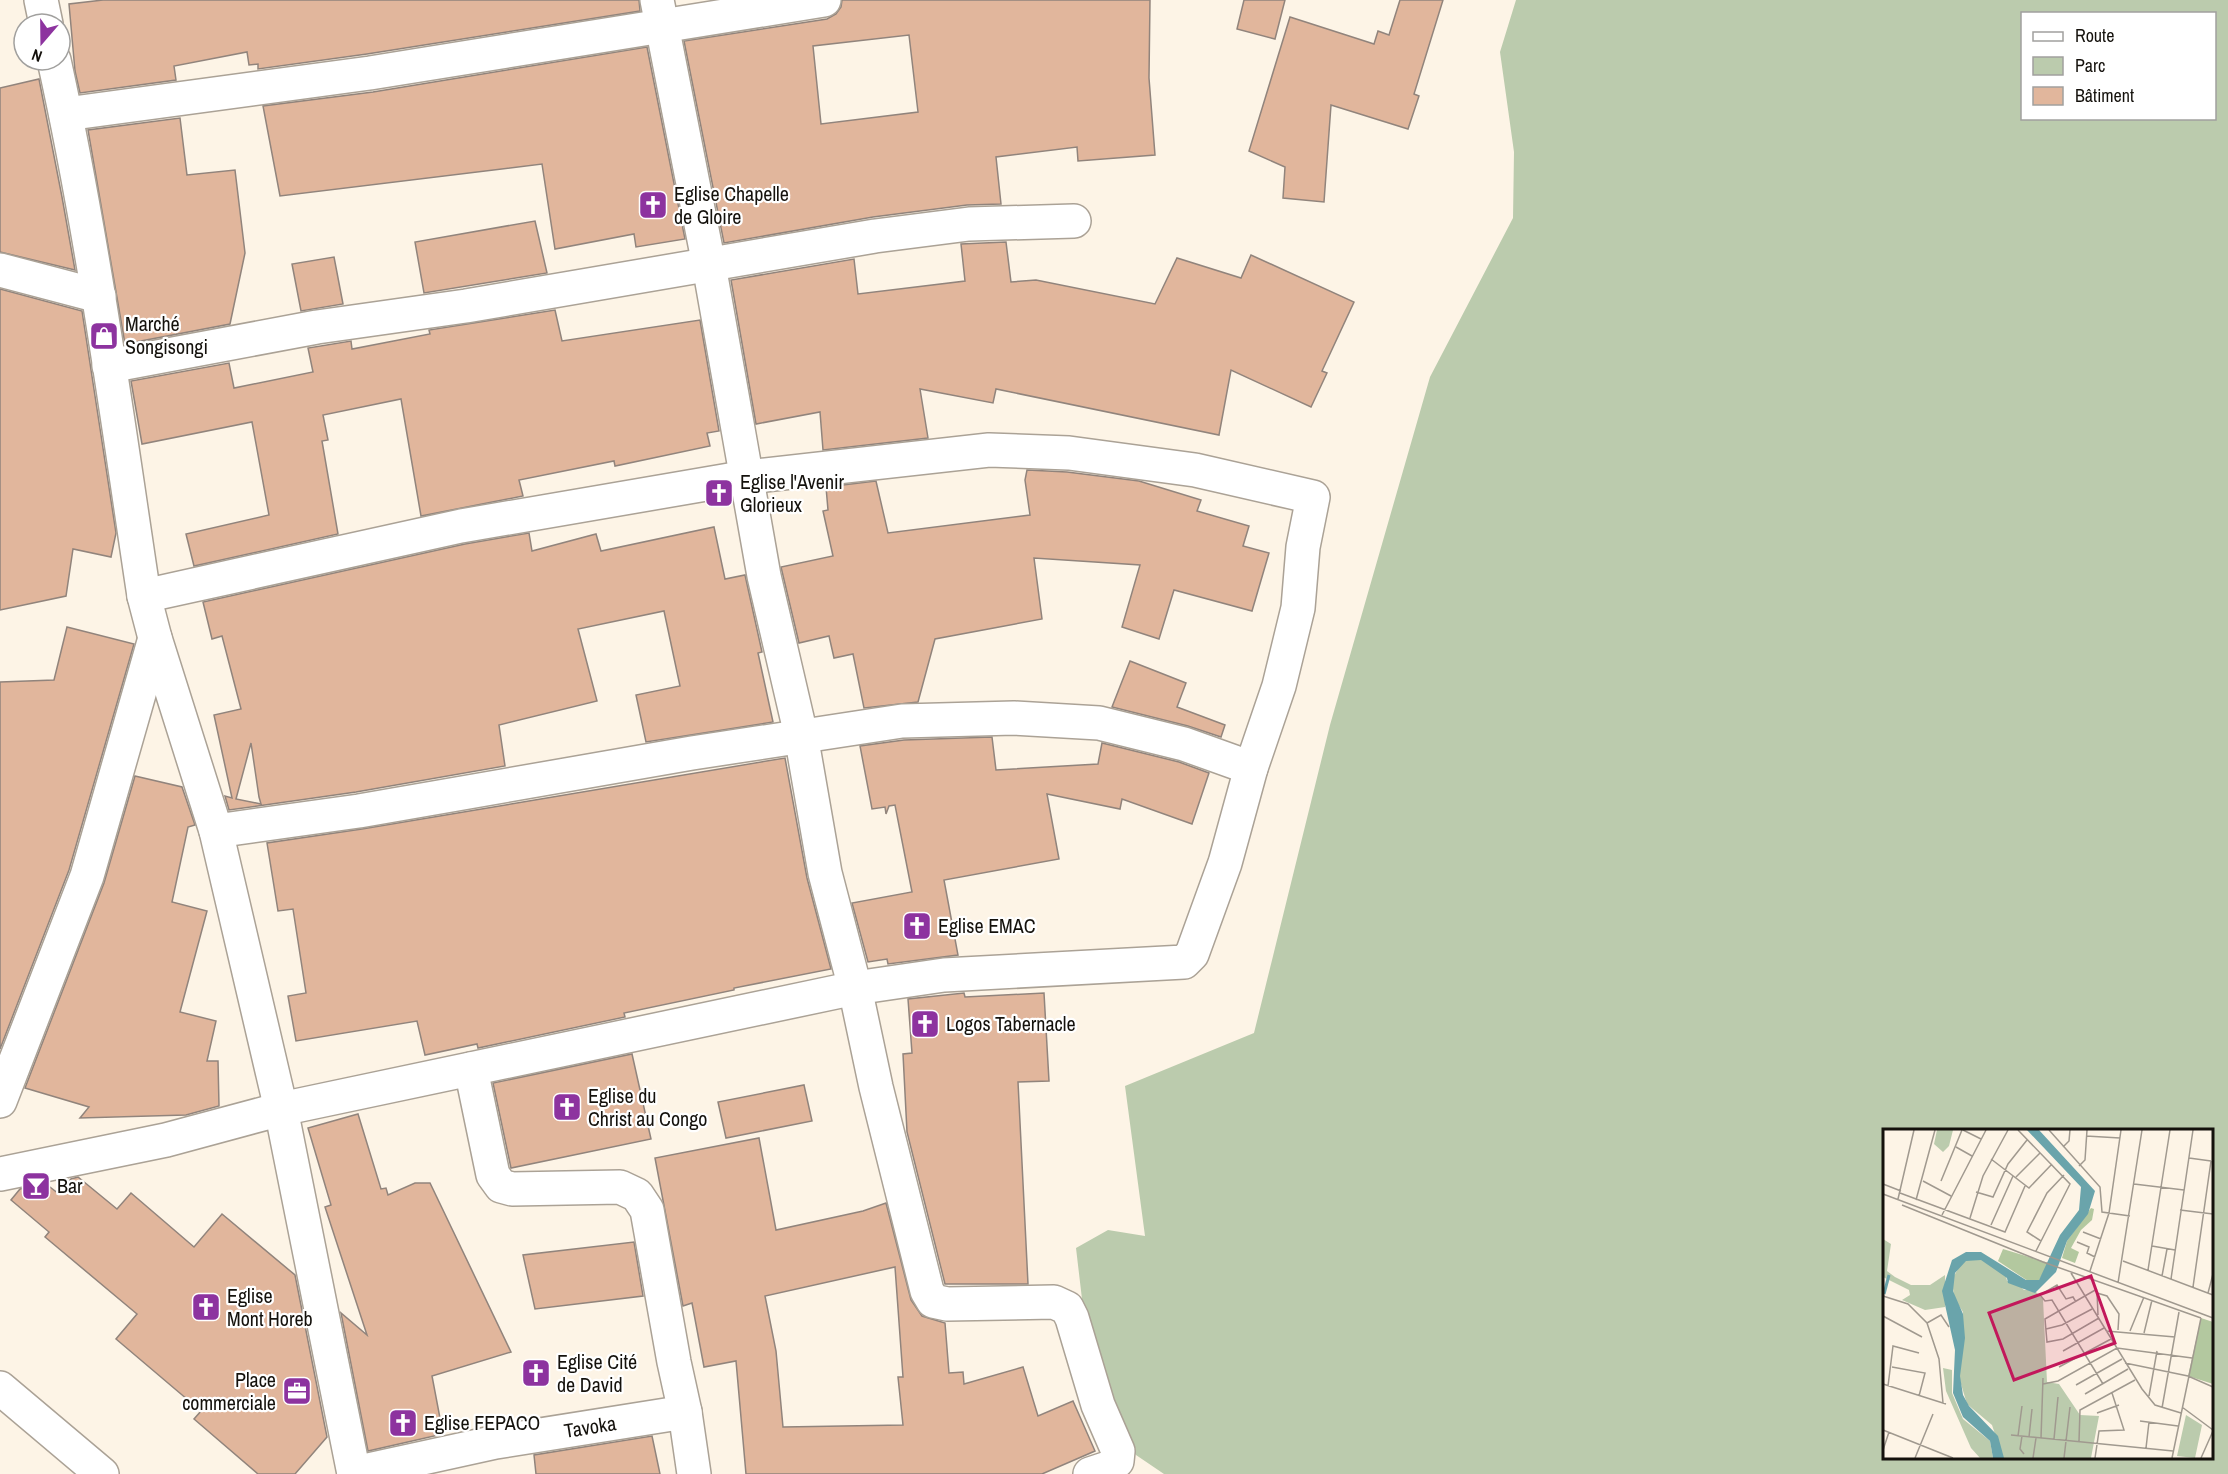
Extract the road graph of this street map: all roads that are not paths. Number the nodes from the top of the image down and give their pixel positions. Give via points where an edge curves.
1 (824, 0) edge
2 (659, 12) edge
3 (57, 72) edge
4 (66, 114) junction
5 (1074, 222) dead end
6 (709, 265) junction
7 (0, 270) edge
8 (99, 296) junction
9 (109, 366) junction
10 (747, 477) junction
11 (144, 596) junction
12 (155, 638) junction
13 (801, 735) junction
14 (1251, 768) junction
15 (216, 831) junction
16 (855, 988) junction
17 (471, 1070) junction
18 (0, 1101) edge
19 (281, 1109) junction
20 (0, 1174) edge
21 (0, 1388) edge
22 (685, 1412) junction
23 (1103, 1467) edge
24 (354, 1473) edge
25 (102, 1474) edge
26 (694, 1474) edge

1 - 2 main road
2 - 4 main road via 370,73
2 - 6 main road
3 - 4 main road
4 - 8 main road
5 - 6 main road via 969,224
6 - 9 main road via 317,327
6 - 10 main road
7 - 8 main road
8 - 9 main road
9 - 11 main road
10 - 11 main road via 461,526
10 - 13 main road via 764,576
10 - 14 main road via 989,450 1069,453 1196,470 1313,497 1303,547 1298,608 1279,686
11 - 12 main road
12 - 15 main road
12 - 18 main road via 87,876
13 - 14 main road via 902,721 1014,718 1099,723 1185,744
13 - 15 main road via 359,811
13 - 16 main road via 825,873
14 - 16 main road via 1225,863 1192,954 1185,962 944,975
15 - 19 main road
16 - 17 main road
16 - 23 main road via 927,1291 933,1301 947,1304 1054,1302 1067,1308 1098,1405 1118,1451
17 - 19 main road
17 - 22 main road via 493,1175 501,1186 620,1187 637,1194 647,1210
19 - 20 main road via 166,1140
19 - 24 main road
21 - 25 main road
22 - 24 main road, Tavoka via 496,1442
22 - 26 main road

